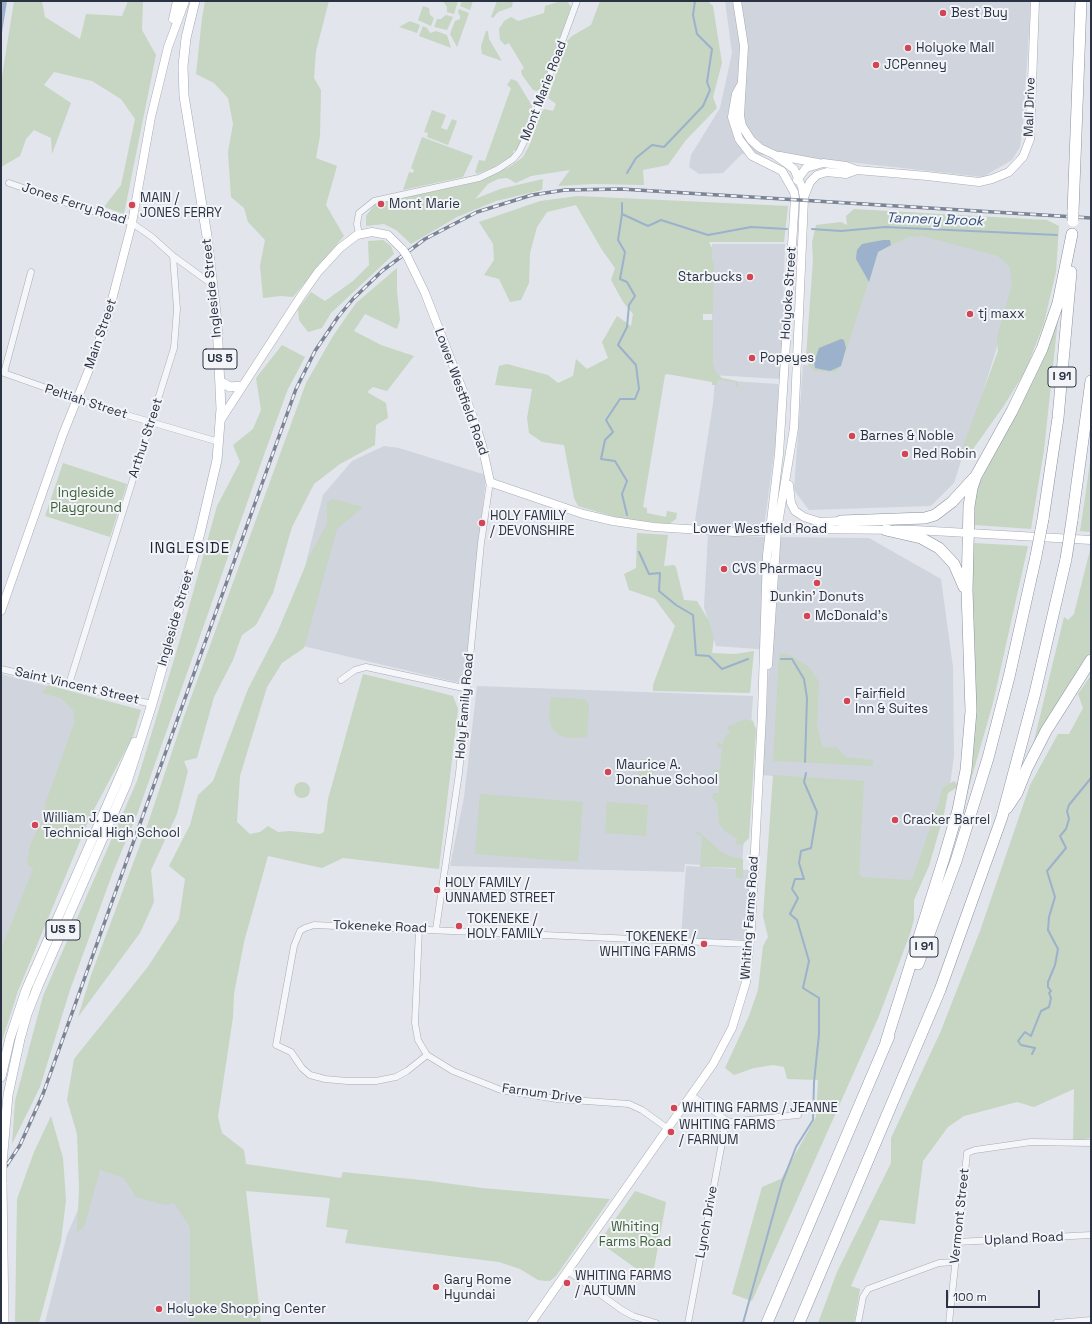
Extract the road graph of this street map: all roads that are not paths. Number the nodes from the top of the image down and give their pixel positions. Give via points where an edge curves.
1 (177, 1) edge
2 (185, 1) edge
3 (577, 1) edge
4 (737, 1) edge
5 (1035, 1) edge
6 (1081, 1) edge
7 (193, 4) edge
8 (168, 47) junction
9 (741, 85) junction
10 (775, 154) junction
11 (823, 163) junction
12 (857, 170) junction
13 (827, 172) junction
14 (786, 176) junction
15 (798, 178) junction
16 (9, 183) dead end
17 (792, 187) junction
18 (804, 198) junction
19 (132, 223) junction
20 (359, 234) junction
21 (1072, 234) junction
22 (173, 256) junction
23 (31, 272) dead end
24 (213, 284) junction
25 (2, 373) edge
26 (1091, 381) edge
27 (221, 382) junction
28 (242, 386) junction
29 (76, 399) junction
30 (151, 422) junction
31 (220, 422) junction
32 (219, 442) junction
33 (789, 468) junction
34 (976, 476) junction
35 (490, 482) junction
36 (841, 521) junction
37 (777, 530) junction
38 (863, 530) junction
39 (886, 530) junction
40 (769, 531) junction
41 (968, 532) junction
42 (1091, 540) edge
43 (967, 595) junction
44 (1, 611) edge
45 (1091, 660) edge
46 (1, 669) edge
47 (341, 680) dead end
48 (69, 684) junction
49 (468, 689) junction
50 (152, 704) junction
51 (762, 714) junction
52 (1002, 817) junction
53 (419, 929) junction
54 (436, 929) junction
55 (750, 944) junction
56 (886, 1042) junction
57 (427, 1055) junction
58 (1, 1077) edge
59 (691, 1095) junction
60 (798, 1115) dead end
61 (729, 1122) junction
62 (667, 1128) junction
63 (1091, 1143) edge
64 (2, 1188) edge
65 (1091, 1236) edge
66 (957, 1242) junction
67 (955, 1262) junction
68 (568, 1271) junction
69 (1091, 1320) edge
70 (4, 1323) edge
71 (531, 1323) edge
72 (656, 1323) edge
73 (688, 1323) edge
74 (767, 1323) edge
75 (799, 1323) edge
76 (858, 1323) edge
77 (949, 1323) edge
78 (1056, 1323) edge

1 - 8 street, Main Street
2 - 8 street, Main Street
3 - 20 street, Mont Marie Road via 530,129 513,159 479,178 374,201 359,213 356,224
4 - 9 street, Holyoke Street via 744,46
5 - 12 street, Mall Drive via 1030,139 1026,152 1015,167 1000,177 979,182
6 - 21 highway, I 91
7 - 24 main road, Ingleside Street / US 5 via 183,66 184,96
8 - 19 street, Main Street via 150,117
9 - 10 street, Holyoke Street via 742,126 755,144 766,152
9 - 14 street, Holyoke Street via 736,94 732,117 739,139 752,156 778,168
10 - 11 street
10 - 15 street, Holyoke Street via 792,166
11 - 12 street, Mall Drive
11 - 15 street, Mall Drive via 806,168
12 - 13 street, Mall Drive via 846,174
13 - 15 street, Mall Drive via 817,171
13 - 18 street via 817,175 812,180
14 - 15 street
14 - 17 street, Holyoke Street
15 - 17 street, Mall Drive
15 - 18 street, Holyoke Street
16 - 19 street, Jones Ferry Road
17 - 40 street, Holyoke Street via 795,198 780,441
18 - 33 street, Holyoke Street via 797,383
19 - 22 street, Jones Ferry Road
19 - 29 street, Main Street via 108,315
20 - 28 street via 340,248 318,272
20 - 35 street, Lower Westfield Road via 382,233 393,239 405,253 425,293 473,417
21 - 34 highway via 1058,303 1042,349
21 - 56 highway, I 91, bridge via 1070,293 1061,384 1043,519 1010,677 976,798 940,905
22 - 24 street, Jones Ferry Road
22 - 30 street, Arthur Street via 177,309 174,348
23 - 25 street
24 - 27 main road, Ingleside Street / US 5
25 - 29 street, Peltiah Street
26 - 52 highway, I 91, bridge via 1066,559 1034,700
27 - 28 main road via 230,387
27 - 31 main road, Ingleside Street / US 5
28 - 31 street
29 - 30 street, Peltiah Street
29 - 44 street, Main Street
30 - 32 street, Peltiah Street
30 - 48 street, Arthur Street
31 - 32 main road, Ingleside Street / US 5
32 - 50 main road, Ingleside Street / US 5 via 200,533
33 - 36 street via 789,498 795,511 809,520
33 - 37 street, Holyoke Street
34 - 36 highway via 952,502 935,515
34 - 41 highway via 970,498
35 - 40 street, Lower Westfield Road via 564,508 618,522 706,530
35 - 49 street, Holy Family Road via 477,576
36 - 38 street
37 - 38 street, Lower Westfield Road
37 - 40 street, Lower Westfield Road
37 - 51 street, Whiting Farms Road
38 - 39 street, Lower Westfield Road
39 - 41 street, Lower Westfield Road
39 - 43 highway via 921,538 939,548 954,564
40 - 51 street, Whiting Farms Road via 764,604
41 - 42 street, Lower Westfield Road
41 - 43 highway
43 - 56 highway via 971,711 964,784 944,858
45 - 52 highway via 1046,731 1017,793
46 - 48 street, Saint Vincent Street
47 - 49 street via 355,670 366,667
48 - 50 street, Saint Vincent Street
49 - 54 street, Holy Family Road
50 - 58 main road, Ingleside Street / US 5 via 39,958 18,1014
50 - 64 main road, Ingleside Street / US 5, bridge via 126,784 41,979 18,1045 8,1095
51 - 55 street, Whiting Farms Road
52 - 75 highway, I 91 via 940,990
53 - 54 street, Tokeneke Road
53 - 57 street via 415,1023 418,1040
53 - 57 street, Tokeneke Road via 314,925 303,929 294,946 276,1045 291,1052 310,1075 347,1081 389,1079 407,1071
54 - 55 street, Tokeneke Road
55 - 59 street, Whiting Farms Road via 746,982 734,1022 722,1048
56 - 74 highway, I 91
57 - 62 street, Farnum Drive via 453,1071 511,1092 556,1099 629,1104
59 - 61 street
59 - 62 street, Whiting Farms Road
60 - 61 street
61 - 73 street, Lynch Drive via 723,1140
62 - 68 street, Whiting Farms Road
63 - 66 street, Vermont Street via 1022,1143 972,1151 966,1156
64 - 70 main road, US 5
65 - 66 street, Upland Road
66 - 67 street, Vermont Street
67 - 76 street via 939,1263 868,1289 863,1297
67 - 77 street, Vermont Street
68 - 71 street, Whiting Farms Road
68 - 72 street via 622,1310
69 - 78 street

